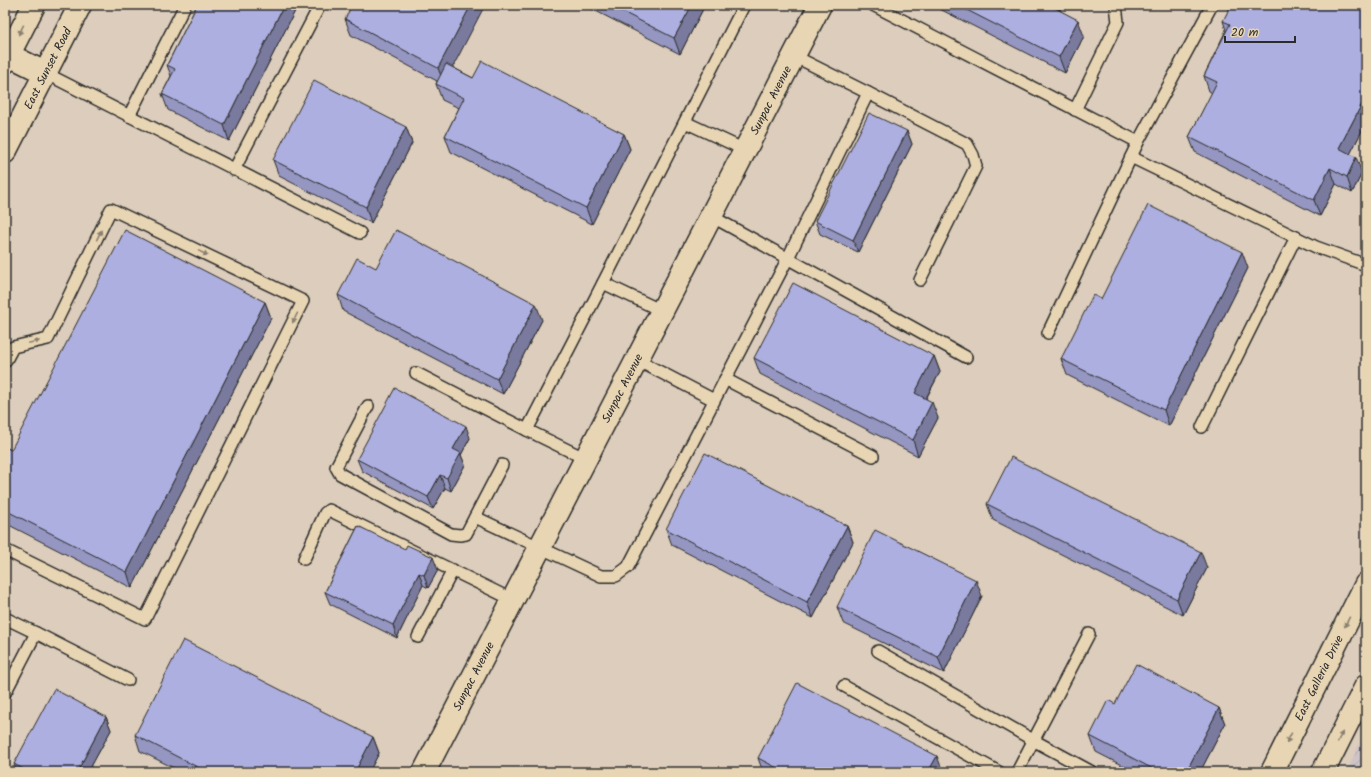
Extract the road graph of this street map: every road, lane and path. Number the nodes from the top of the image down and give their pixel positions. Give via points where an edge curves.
1 (34, 5) edge
2 (80, 5) edge
3 (185, 5) edge
4 (320, 5) edge
5 (744, 5) edge
6 (873, 5) edge
7 (1116, 5) edge
8 (1212, 5) edge
9 (817, 6) edge
10 (794, 56) junction
11 (6, 57) edge
12 (46, 73) junction
13 (868, 93) junction
14 (1075, 110) junction
15 (129, 116) junction
16 (685, 122) junction
17 (1138, 142) junction
18 (745, 150) junction
19 (5, 152) edge
20 (1131, 157) junction
21 (234, 170) junction
22 (711, 216) junction
23 (360, 233) dead end
24 (1296, 237) junction
25 (788, 258) junction
26 (1366, 265) edge
27 (920, 280) dead end
28 (604, 283) junction
29 (662, 311) junction
30 (1048, 333) dead end
31 (966, 357) dead end
32 (637, 360) junction
33 (5, 362) edge
34 (416, 373) dead end
35 (725, 379) junction
36 (714, 400) junction
37 (368, 406) dead end
38 (1202, 427) dead end
39 (527, 430) junction
40 (873, 456) dead end
41 (586, 459) junction
42 (502, 465) dead end
43 (475, 517) junction
44 (540, 548) junction
45 (5, 550) edge
46 (304, 559) dead end
47 (453, 570) junction
48 (1366, 584) edge
49 (513, 600) junction
50 (5, 618) edge
51 (36, 633) junction
52 (1089, 634) dead end
53 (418, 637) dead end
54 (878, 651) dead end
55 (128, 680) dead end
56 (844, 686) dead end
57 (1366, 686) edge
58 (5, 692) edge
59 (1033, 740) junction
60 (424, 772) edge
61 (999, 772) edge
62 (1017, 772) edge
63 (1092, 772) edge
64 (1272, 772) edge
65 (1323, 772) edge

1 -> 11 street
2 - 12 street, East Sunset Road
3 - 15 lane
4 - 21 lane
5 - 16 lane
6 - 14 lane
7 - 14 lane via 1118,22
8 - 17 lane
9 - 10 street, Sunpac Avenue
10 - 13 lane
10 - 18 street, Sunpac Avenue
11 - 12 street
12 - 15 lane
12 - 19 street, East Sunset Road
13 - 25 lane
13 - 27 lane via 968,144 975,161 976,166
14 - 17 lane
15 - 21 lane
16 - 18 lane
16 - 28 lane
17 - 20 lane
18 - 22 street, Sunpac Avenue
20 - 24 lane
20 - 30 lane
21 - 23 lane
22 - 25 lane
22 - 29 street, Sunpac Avenue
24 - 26 lane
24 - 38 lane
25 - 31 lane
25 - 35 lane
28 - 29 lane
28 - 39 lane
29 - 32 street, Sunpac Avenue
32 - 36 lane
32 - 41 street, Sunpac Avenue
33 -> 45 lane via 13,347 48,339 111,209 303,301 144,619
34 - 39 lane
35 - 36 lane
35 - 40 lane
36 - 44 lane via 628,567 616,576 601,576
37 - 43 lane via 336,467 340,474 451,534 466,534
39 - 41 lane
41 - 44 street, Sunpac Avenue
42 - 43 lane
43 - 44 lane
44 - 49 street, Sunpac Avenue
46 - 47 lane via 329,510
47 - 49 lane
47 - 53 lane
48 -> 64 street, East Galleria Drive
49 - 60 street, Sunpac Avenue
50 - 51 lane
51 - 55 lane
51 - 58 lane
52 - 59 lane
54 - 59 lane
56 - 61 lane
65 -> 57 street
59 - 62 lane
59 - 63 lane

